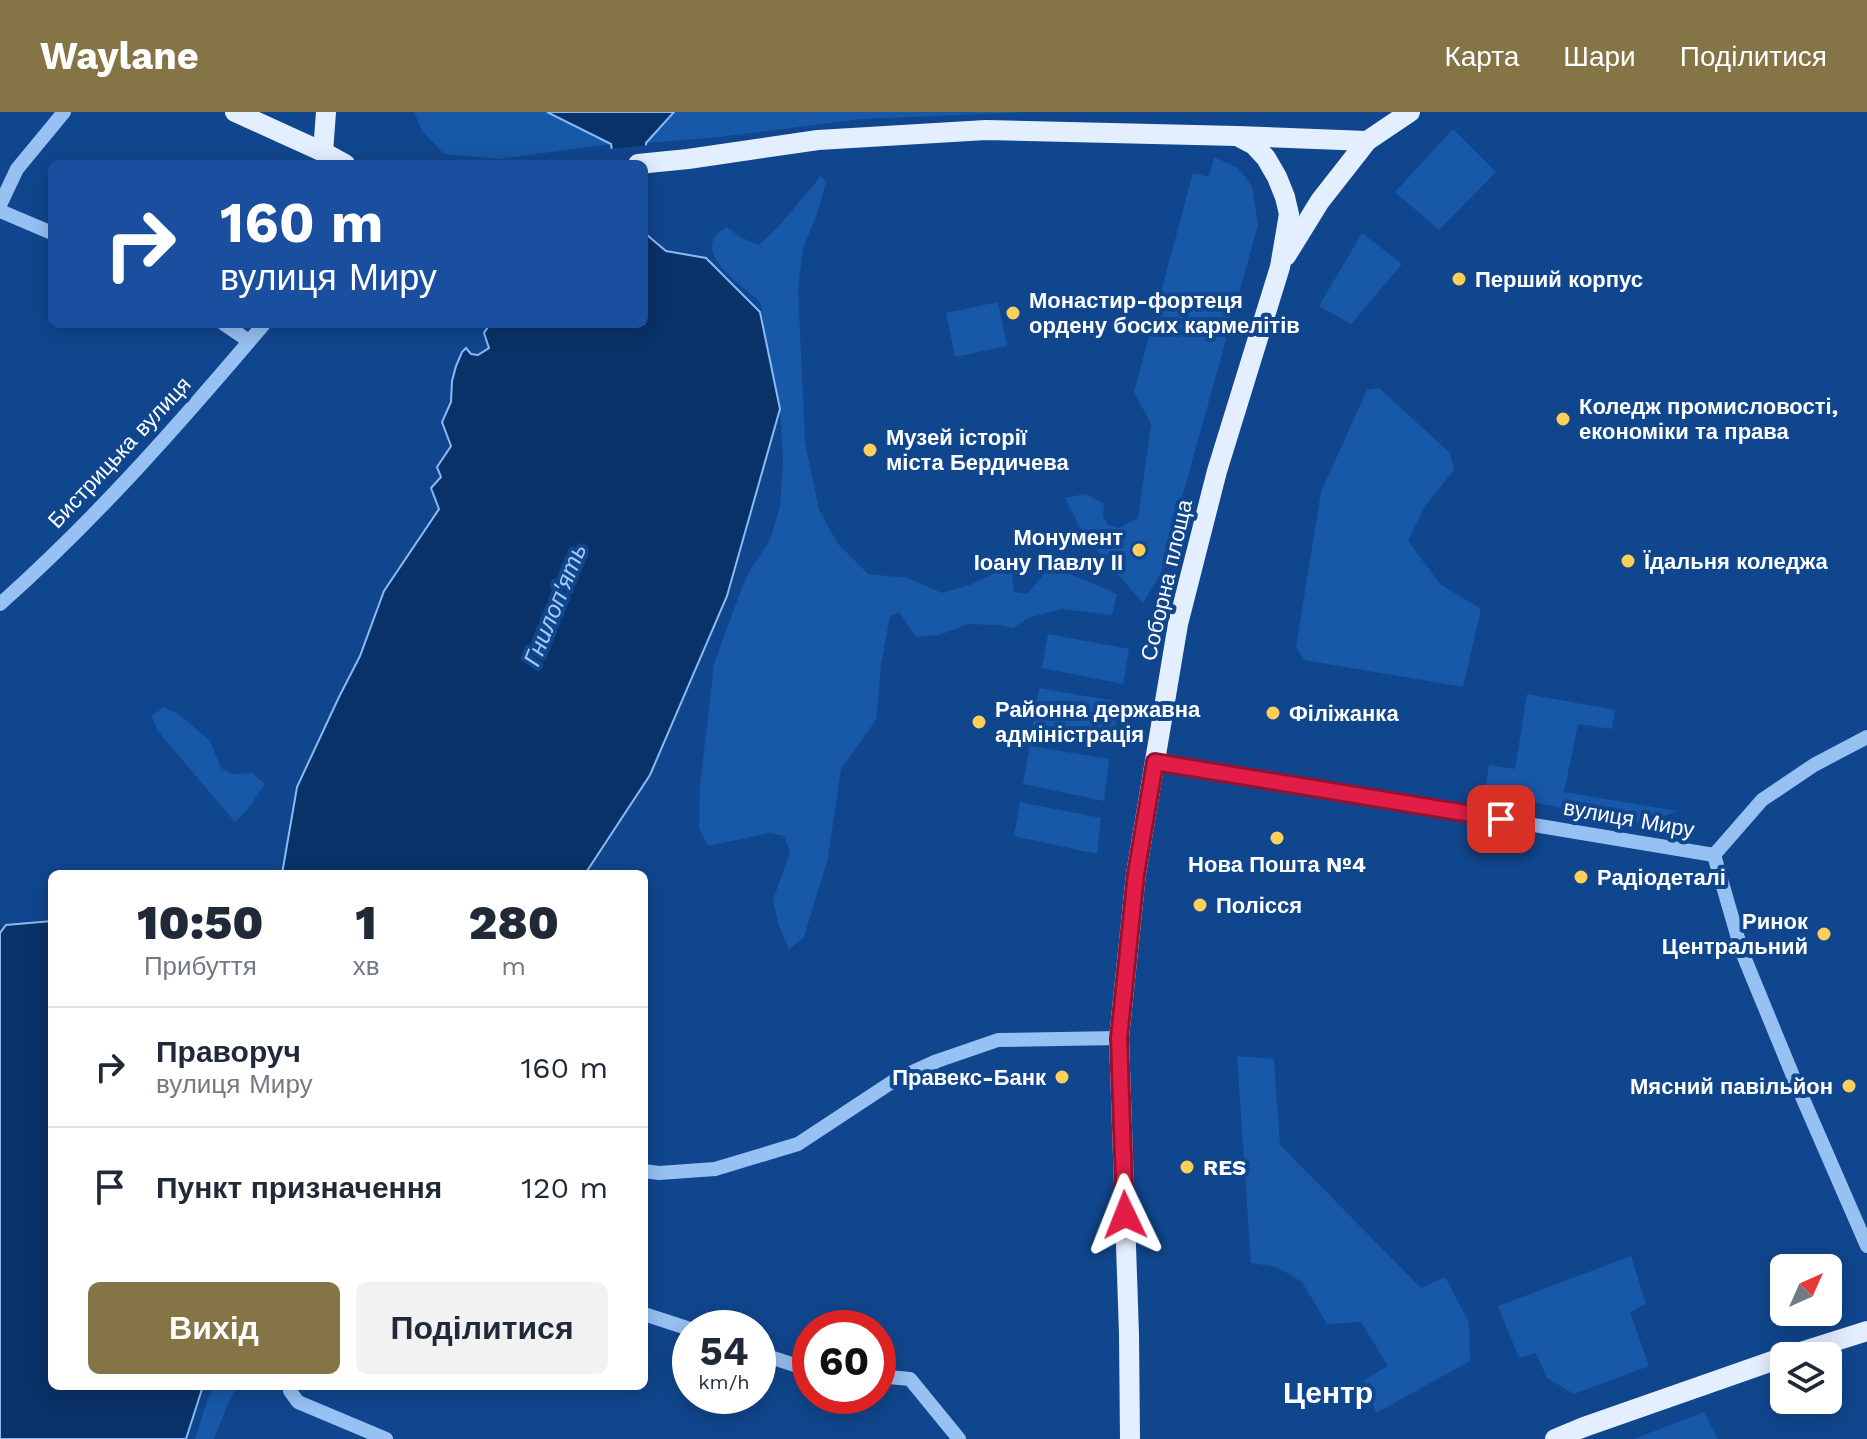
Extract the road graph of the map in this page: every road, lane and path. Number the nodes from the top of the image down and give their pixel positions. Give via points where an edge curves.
1 (64, 112) edge
2 (235, 112) edge
3 (326, 112) edge
4 (1410, 112) edge
5 (1237, 136) junction
6 (1367, 141) junction
7 (324, 158) edge
8 (648, 163) edge
9 (0, 208) edge
10 (48, 231) edge
11 (1280, 267) junction
12 (230, 328) edge
13 (260, 328) edge
14 (249, 341) junction
15 (0, 604) edge
16 (1867, 737) edge
17 (1155, 762) junction
18 (1714, 855) junction
19 (1119, 1038) junction
20 (648, 1172) edge
21 (1867, 1246) edge
22 (648, 1315) edge
23 (672, 1323) edge
24 (1867, 1331) edge
25 (1833, 1342) edge
26 (1770, 1363) edge
27 (896, 1378) edge
28 (290, 1390) edge
29 (386, 1439) edge
30 (959, 1439) edge
31 (1130, 1439) edge
32 (1555, 1439) edge

1 - 9 street via 17,169
2 - 7 main road
3 - 7 main road
4 - 6 main road, Соборна площа
5 - 6 main road
5 - 8 main road via 986,130 818,140
5 - 11 main road, Соборна площа via 1266,158 1285,197 1289,214
6 - 11 main road, Соборна площа via 1320,201
9 - 10 street
11 - 17 main road, Соборна площа via 1217,471 1172,651
12 - 14 street
13 - 14 street, Бистрицька вулиця
14 - 15 street, Бистрицька вулиця via 137,468
16 - 18 street, вулиця Миру via 1762,800
17 - 18 street, вулиця Миру
17 - 19 main road, Соборна площа via 1136,874
18 - 21 street via 1742,952
19 - 20 street via 998,1040 895,1080 798,1144 715,1169
19 - 31 main road, Соборна площа
22 - 23 street
24 - 25 main road
26 - 32 main road
27 - 30 street via 910,1379
28 - 29 street via 298,1402

